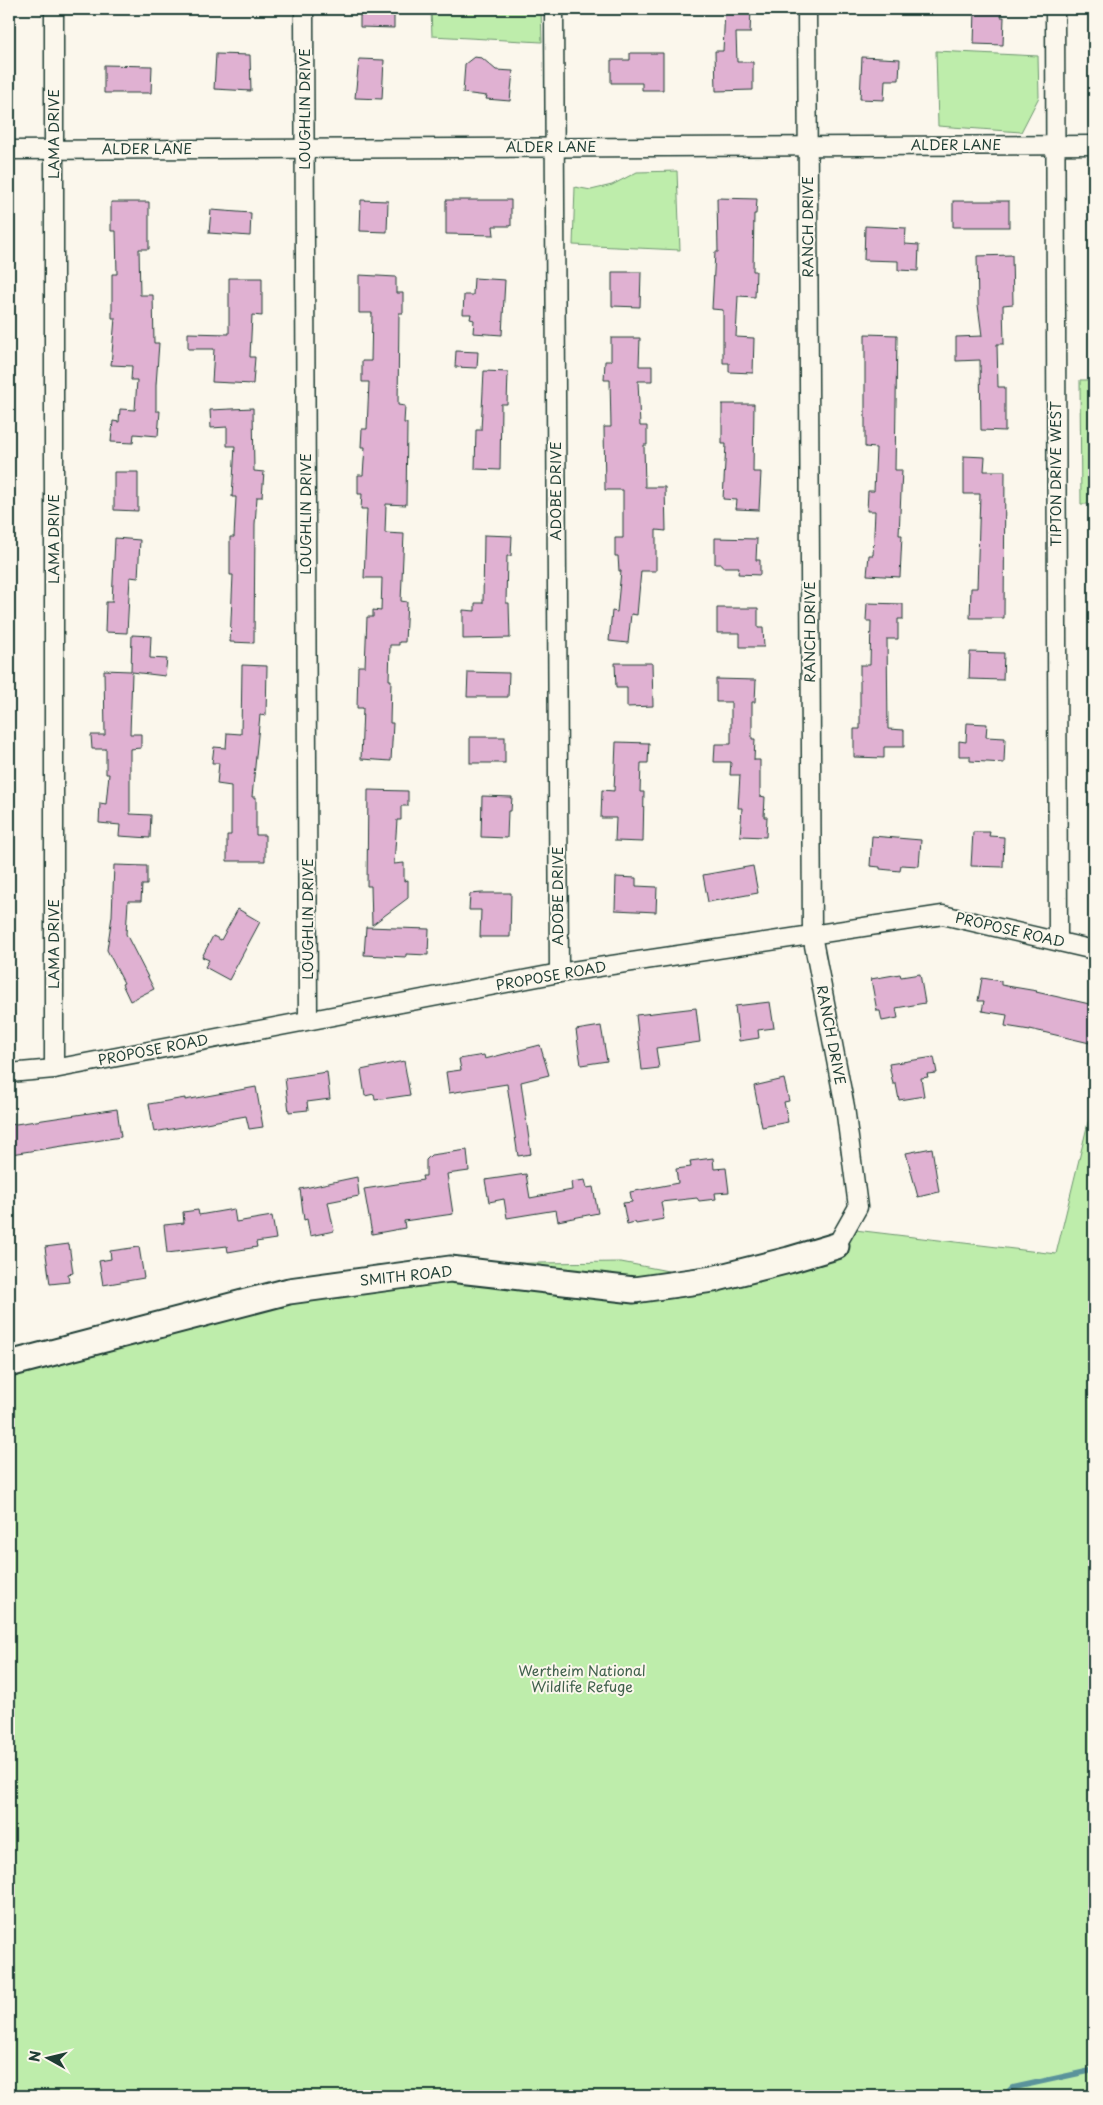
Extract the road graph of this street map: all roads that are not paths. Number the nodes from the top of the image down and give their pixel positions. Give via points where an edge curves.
1 (54, 9) edge
2 (304, 9) edge
3 (554, 9) edge
4 (807, 9) edge
5 (1055, 9) edge
6 (807, 145) junction
7 (1055, 145) junction
8 (1094, 145) edge
9 (554, 146) junction
10 (305, 148) junction
11 (9, 150) edge
12 (54, 150) junction
13 (812, 935) junction
14 (1058, 940) junction
15 (1094, 950) edge
16 (558, 973) junction
17 (308, 1020) junction
18 (54, 1069) junction
19 (9, 1073) edge
20 (836, 1246) joint
21 (9, 1364) edge

1 - 12 street, LAMA DRIVE
2 - 10 street, LOUGHLIN DRIVE
3 - 9 street, ADOBE DRIVE
4 - 6 street, RANCH DRIVE
5 - 7 street, TIPTON DRIVE WEST
6 - 7 street, ALDER LANE
6 - 9 street, ALDER LANE
6 - 13 street, RANCH DRIVE
7 - 8 street, ALDER LANE
7 - 14 street, TIPTON DRIVE WEST
9 - 10 street, ALDER LANE
9 - 16 street, ADOBE DRIVE
10 - 12 street, ALDER LANE
10 - 17 street, LOUGHLIN DRIVE
11 - 12 street, ALDER LANE
12 - 18 street, LAMA DRIVE
13 - 14 street, PROPOSE ROAD via 943,915
13 - 16 street, PROPOSE ROAD
13 - 20 street, RANCH DRIVE via 845,1108 858,1207
14 - 15 street, PROPOSE ROAD
16 - 17 street, PROPOSE ROAD
17 - 18 street, PROPOSE ROAD
18 - 19 street, PROPOSE ROAD
20 - 21 street, SMITH ROAD via 713,1278 634,1290 450,1269 288,1291

